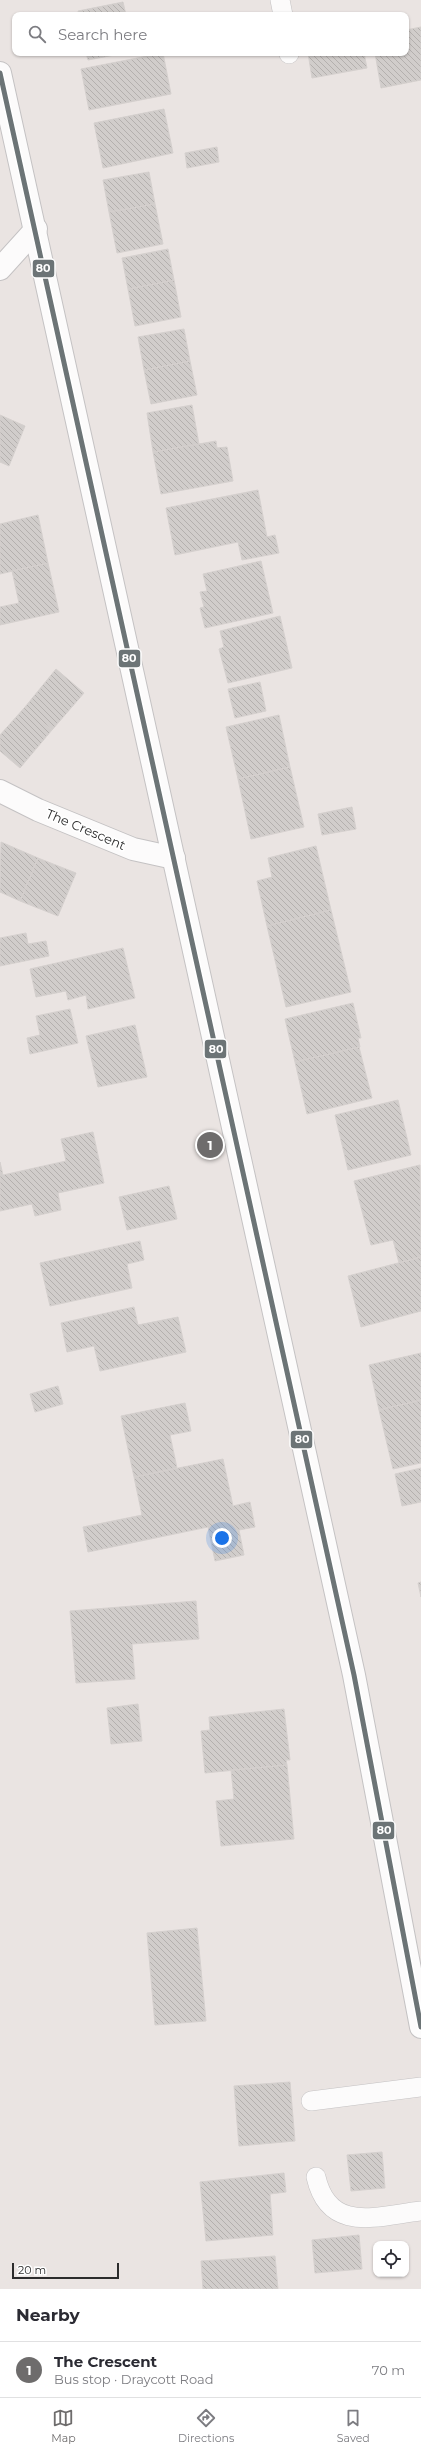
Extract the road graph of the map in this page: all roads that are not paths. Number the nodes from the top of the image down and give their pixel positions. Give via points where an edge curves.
1 (280, 0) edge
2 (282, 12) edge
3 (0, 73) edge
4 (36, 229) junction
5 (0, 269) edge
6 (0, 791) edge
7 (174, 858) junction
8 (421, 2026) edge
9 (421, 2086) edge
10 (310, 2101) dead end
11 (316, 2178) dead end
12 (421, 2211) edge

1 - 2 lane
3 - 4 street
4 - 5 street
4 - 7 street
6 - 7 street, The Crescent via 38,810 134,850
7 - 8 street via 354,1675
9 - 10 lane
11 - 12 lane via 320,2195 336,2213 359,2218

